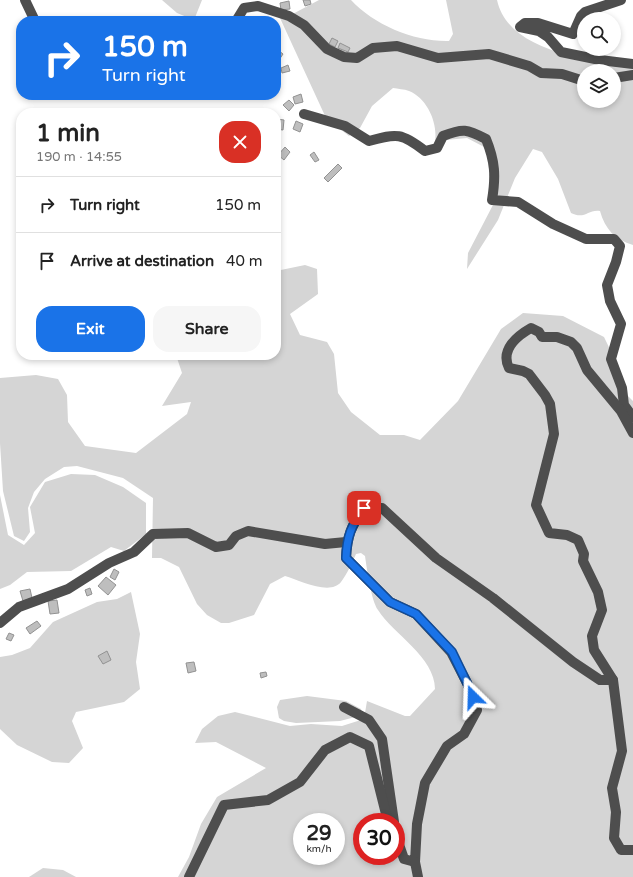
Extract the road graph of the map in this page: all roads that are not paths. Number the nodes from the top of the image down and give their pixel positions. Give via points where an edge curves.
1 (25, 0) edge
2 (620, 0) edge
3 (33, 16) edge
4 (239, 16) edge
5 (633, 64) edge
6 (633, 75) edge
7 (621, 77) edge
8 (577, 79) edge
9 (304, 114) dead end
10 (633, 417) edge
11 (633, 433) edge
12 (346, 542) junction
13 (0, 623) edge
14 (613, 680) junction
15 (344, 708) dead end
16 (386, 813) edge
17 (393, 813) edge
18 (633, 850) edge
19 (405, 859) edge
20 (415, 862) junction
21 (188, 877) edge
22 (418, 877) edge

1 - 3 street
2 - 5 street via 585,12 573,34 538,23 525,23 520,27 539,31 561,52
4 - 8 street via 244,8 258,6 289,16 304,25 327,49 344,57 357,58 374,48 397,46 438,58 489,54 529,66 541,73 562,74
6 - 7 street
9 - 10 street via 344,126 369,141 393,134 411,140 425,151 437,148 443,136 459,130 474,133 486,139 491,150 496,169 492,200 518,202 553,224 586,239 614,239 620,246 607,285 610,301 621,324 612,359 622,388 624,405
11 - 14 street via 621,411 587,370 577,348 571,342 557,337 542,337 531,328 519,335 506,350 506,363 509,368 529,374 550,404 554,434 536,505 549,533 567,535 578,540 584,554 583,561 598,592 602,610 592,636 594,650
12 - 13 street via 325,544 248,531 236,536 229,545 216,547 188,533 153,534 134,552 68,589 19,607
12 - 14 street via 351,526 364,508 382,508 436,558 493,598 573,662 600,680
12 - 20 street via 346,558 390,602 416,614 452,652 477,710 464,734 448,746 425,783 417,824
14 - 18 street via 622,751 612,788 616,812 614,838 621,850
15 - 17 street via 369,720 382,739
16 - 21 street via 369,746 350,737 325,750 300,782 268,800 224,805
19 - 20 street
20 - 22 street

